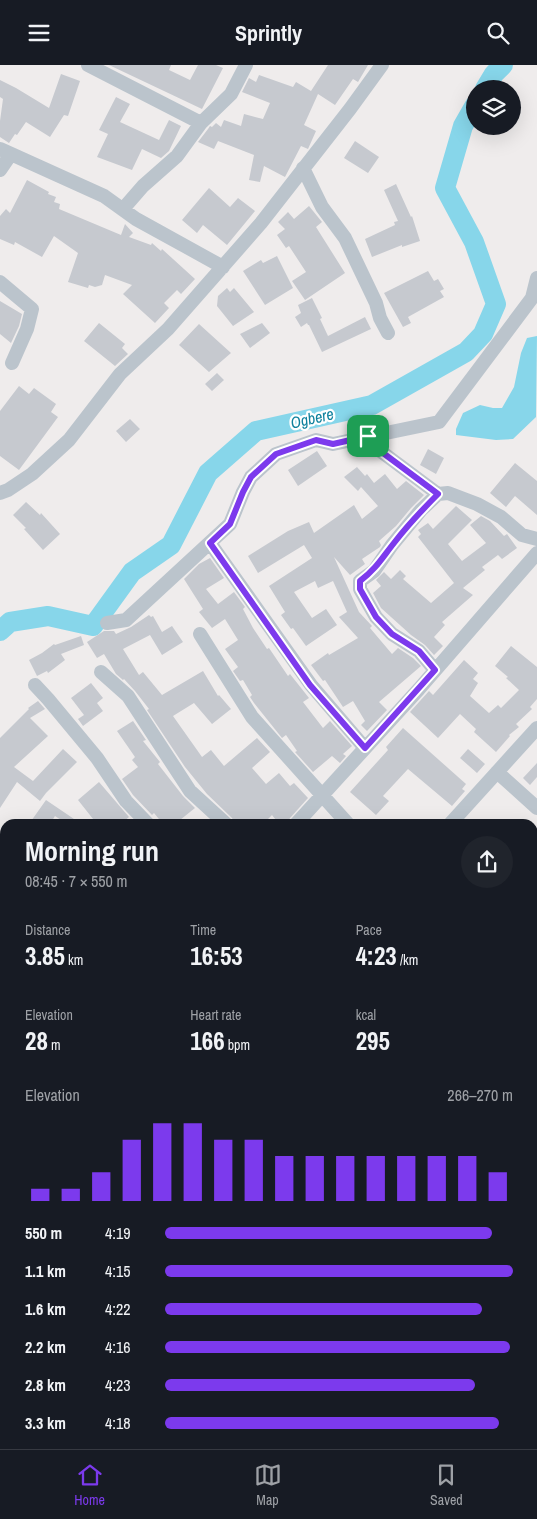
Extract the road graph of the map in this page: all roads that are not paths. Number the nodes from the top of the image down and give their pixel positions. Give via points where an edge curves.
1 (88, 65) edge
2 (246, 65) edge
3 (382, 65) edge
4 (201, 123) junction
5 (6, 151) edge
6 (303, 169) junction
7 (0, 170) edge
8 (123, 209) junction
9 (223, 267) junction
10 (537, 278) edge
11 (0, 282) edge
12 (388, 333) dead end
13 (12, 363) dead end
14 (368, 436) junction
15 (0, 493) edge
16 (438, 494) junction
17 (537, 539) edge
18 (210, 543) junction
19 (537, 553) edge
20 (107, 623) dead end
21 (200, 634) dead end
22 (435, 670) junction
23 (100, 672) dead end
24 (35, 685) dead end
25 (537, 727) edge
26 (365, 748) junction
27 (497, 771) junction
28 (322, 795) junction
29 (537, 808) edge
30 (143, 819) edge
31 (221, 819) edge
32 (300, 819) edge
33 (344, 819) edge
34 (454, 819) edge

1 - 4 street
2 - 4 street via 231,94
3 - 6 street
4 - 8 street via 177,156
5 - 7 street
5 - 8 street via 104,196
6 - 9 street
6 - 12 street via 322,207 345,238
8 - 9 street
9 - 15 street via 168,329 120,374 69,440 32,474
10 - 14 street via 532,298 439,422
11 - 13 street via 32,309
14 - 16 street via 375,447
14 - 18 street via 333,444 316,440 276,454 251,477 230,524
16 - 17 street via 448,493 477,504 501,517 522,535
16 - 22 street via 421,510 374,571 360,581 360,589 376,617 392,634 419,651
18 - 20 street via 126,620
18 - 26 street via 310,685
19 - 22 street
21 - 28 street via 252,717
22 - 26 street
23 - 31 street via 128,696 190,791
24 - 30 street
25 - 27 street
26 - 28 street
27 - 29 street
27 - 34 street
28 - 32 street
28 - 33 street

